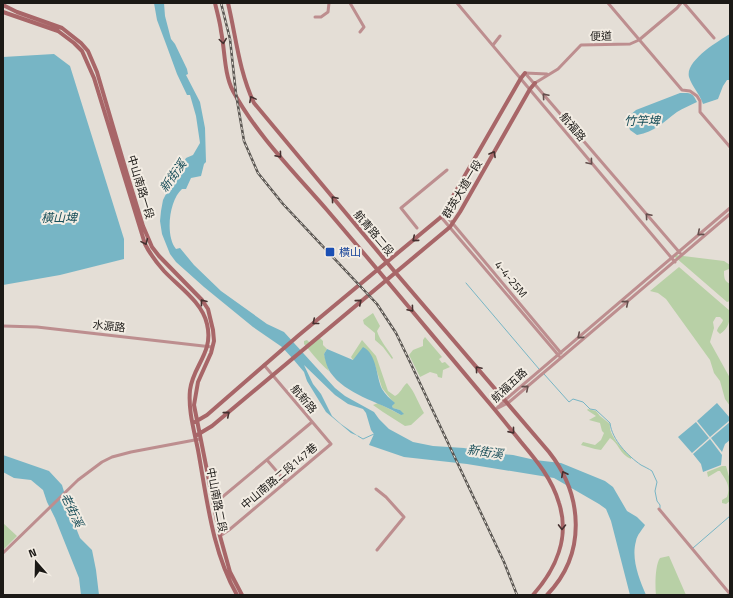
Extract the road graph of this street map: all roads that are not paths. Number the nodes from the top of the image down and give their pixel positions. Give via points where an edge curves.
1 (215, 3) edge
2 (228, 3) edge
3 (329, 3) edge
4 (350, 3) edge
5 (457, 3) edge
6 (608, 3) edge
7 (681, 3) edge
8 (684, 3) edge
9 (3, 5) edge
10 (3, 12) edge
11 (315, 17) dead end
12 (360, 32) dead end
13 (500, 36) dead end
14 (714, 38) dead end
15 (639, 40) junction
16 (493, 45) junction
17 (525, 73) junction
18 (549, 74) junction
19 (521, 78) junction
20 (535, 83) junction
21 (530, 89) junction
22 (730, 147) edge
23 (447, 170) dead end
24 (730, 208) edge
25 (730, 214) edge
26 (443, 215) junction
27 (451, 225) junction
28 (418, 228) dead end
29 (679, 252) junction
30 (682, 256) junction
31 (672, 258) junction
32 (388, 262) junction
33 (675, 262) junction
34 (378, 270) junction
35 (395, 272) junction
36 (386, 279) junction
37 (3, 326) edge
38 (210, 346) junction
39 (559, 353) junction
40 (562, 357) junction
41 (264, 365) junction
42 (273, 375) junction
43 (506, 402) junction
44 (192, 405) joint
45 (495, 410) junction
46 (195, 422) junction
47 (312, 422) junction
48 (198, 437) junction
49 (331, 444) joint
50 (267, 460) junction
51 (286, 482) junction
52 (376, 489) dead end
53 (214, 504) junction
54 (659, 509) dead end
55 (220, 536) junction
56 (377, 550) dead end
57 (3, 553) edge
58 (730, 594) edge
59 (237, 595) edge
60 (242, 595) edge
61 (533, 595) edge
62 (547, 595) edge

1 -> 34 street, 航青路二段 via 232,90 265,138
32 -> 2 street, 航青路二段 via 254,103 243,75
3 - 11 street via 328,12 321,17
4 - 12 street via 364,27
5 - 16 street, 航福路
6 - 15 street
7 - 15 street
8 - 14 street
38 -> 9 street, 中山南路一段 via 214,341 208,309 159,256 143,226 97,72 88,51 62,28
10 -> 38 street, 中山南路一段 via 58,31 82,51 94,78 145,244 156,262 198,304 208,325
13 - 16 street
15 - 18 street, 便道 via 630,44 580,45 558,69
15 - 22 street via 682,90 690,91 697,96 700,101 700,112
16 - 19 street, 航福路
17 - 18 street
17 - 19 street, 群英大道一段
17 - 20 street, 航福路
18 - 20 street, 便道
19 - 21 street, 航福路
19 - 26 street, 群英大道一段
20 - 21 street, 群英大道一段
29 -> 20 street, 航福路
27 -> 21 street, 群英大道一段
21 -> 31 street, 航福路
23 - 28 street via 402,208
24 -> 29 street, 航福五路
25 - 30 street, 航福五路
26 - 27 street, 4-4-25M
26 -> 32 street, 群英大道一段
27 - 35 street, 群英大道一段
27 - 39 street, 4-4-25M
29 - 30 street, 航福路
29 - 31 street, 航福五路
30 - 33 street, 航福五路
31 - 33 street, 航福路
31 -> 39 street, 航福五路
32 - 34 street, 群英大道一段
32 - 35 street, 航青路二段
40 -> 33 street, 航福五路
34 - 36 street, 航青路二段
34 -> 41 street, 群英大道一段
35 - 36 street, 群英大道一段
43 -> 35 street, 航青路二段
42 -> 36 street, 群英大道一段
36 -> 45 street, 航青路二段
37 - 38 street, 水源路 via 37,327
38 - 44 street, 中山南路一段
39 - 40 street, 4-4-25M
39 - 43 street, 航福五路
43 -> 40 street, 航福五路
41 - 42 street, 航新路
41 - 46 street
42 - 47 street, 航新路
48 -> 42 street
43 - 45 street, 航福五路
62 -> 43 street, 航青路二段 via 560,580 570,558 576,530 574,500 562,470
44 - 46 street, 中山南路二段
45 -> 61 street, 航青路二段 via 552,482 559,503 563,523 561,546 551,572
46 - 48 street, 中山南路二段
47 - 49 street, 航新路
47 - 50 street
48 - 53 street, 中山南路二段
48 - 57 street via 131,452 102,462 78,480
48 - 59 street, 中山南路二段 via 212,527
49 - 51 street, 中山南路二段147巷
50 - 51 street
50 - 53 street
51 - 55 street, 中山南路二段147巷
52 - 56 street via 404,516
53 - 55 street, 中山南路二段
54 - 58 street
55 - 60 street, 中山南路二段 via 230,572

